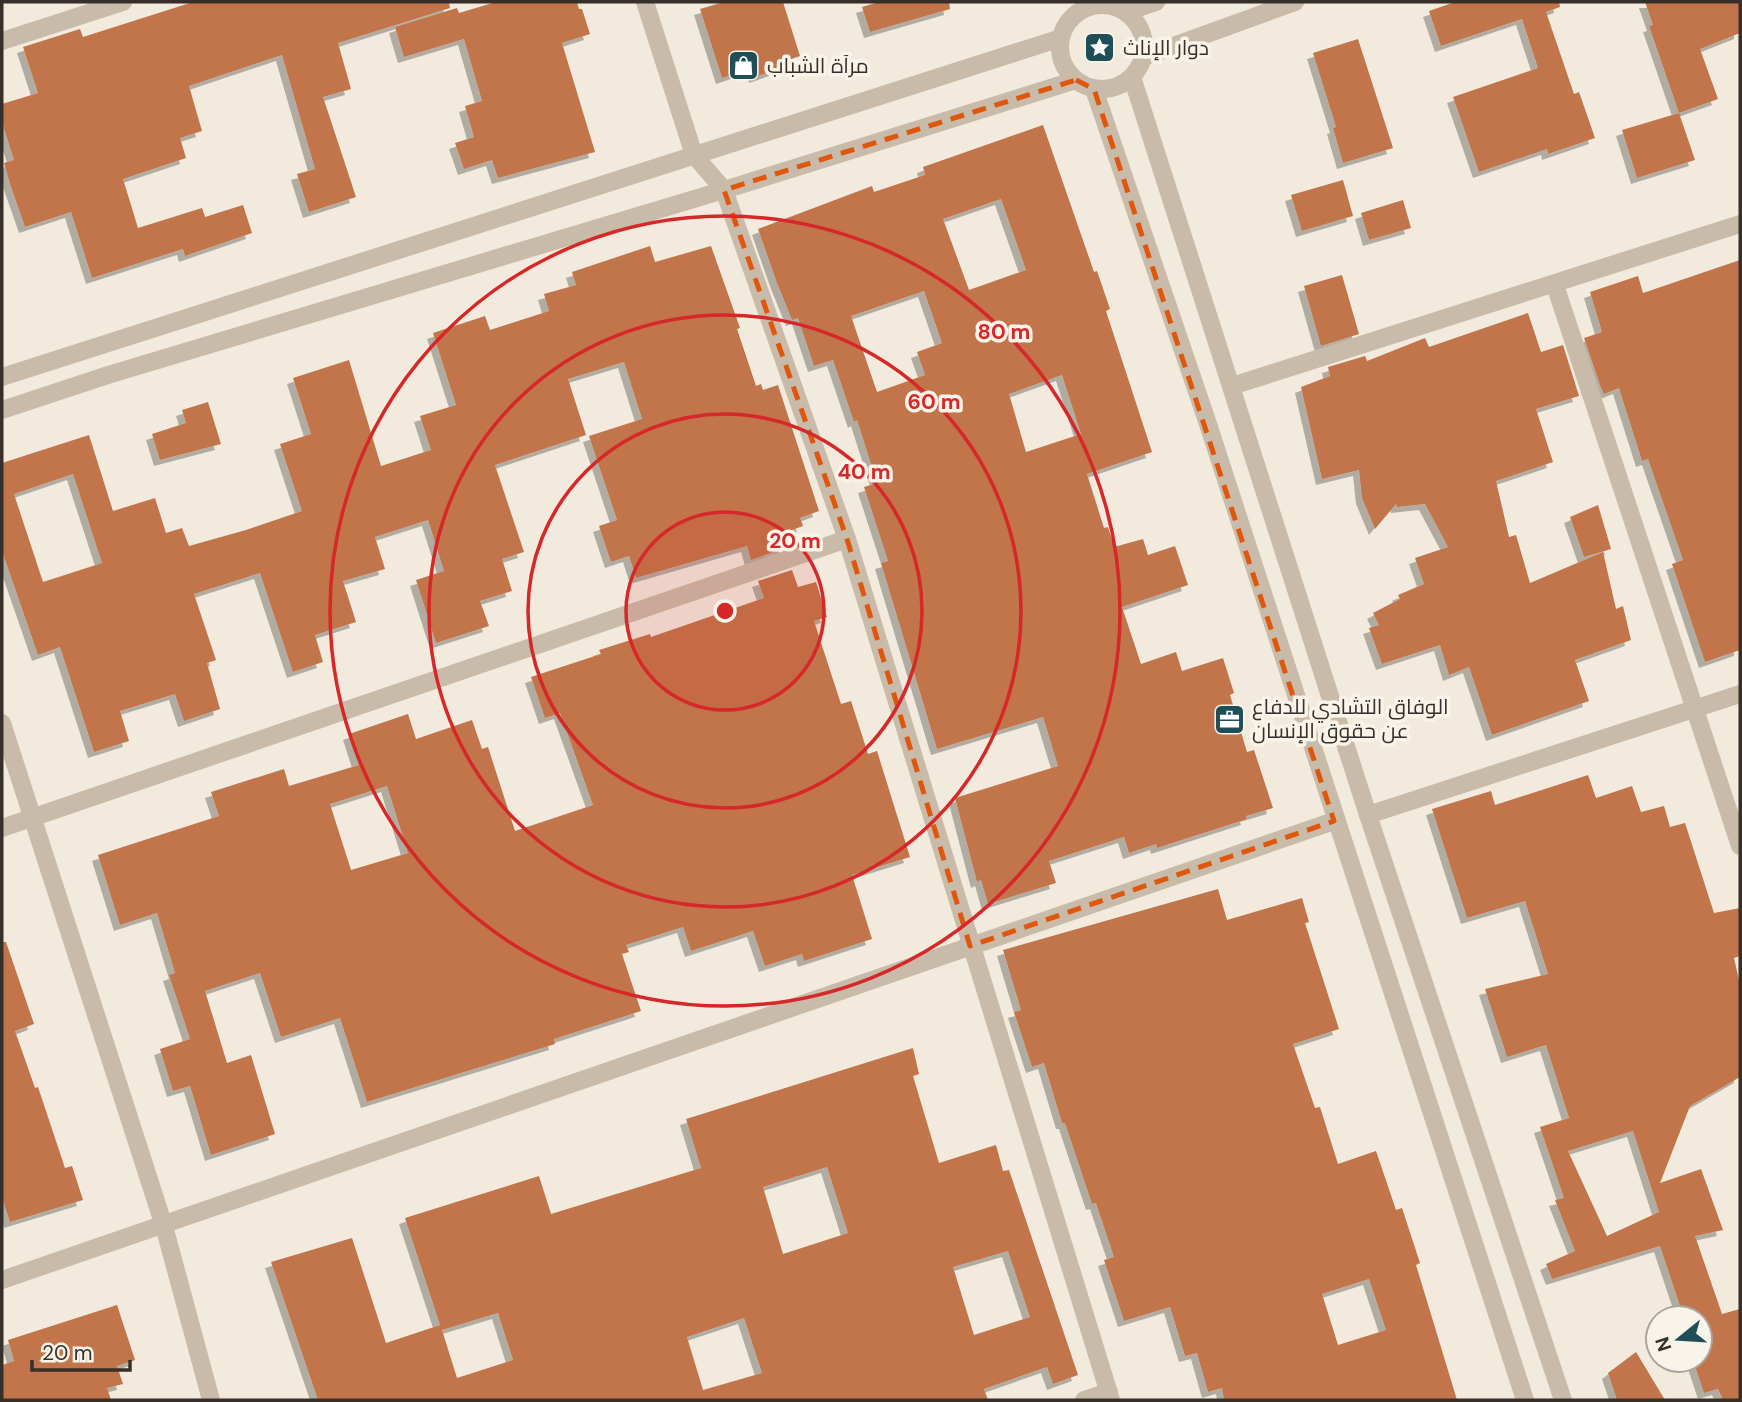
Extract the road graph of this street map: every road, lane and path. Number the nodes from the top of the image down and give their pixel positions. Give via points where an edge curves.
1 (123, 2) edge
2 (645, 2) edge
3 (1156, 2) edge
4 (1295, 2) edge
5 (1108, 3) edge
6 (1069, 10) edge
7 (1126, 12) junction
8 (1061, 38) junction
9 (2, 41) edge
10 (1143, 57) junction
11 (1132, 77) junction
12 (1076, 80) junction
13 (1094, 89) junction
14 (694, 155) junction
15 (724, 190) junction
16 (1740, 224) edge
17 (1555, 285) junction
18 (2, 377) edge
19 (1232, 386) junction
20 (2, 410) edge
21 (847, 539) junction
22 (1740, 694) edge
23 (1696, 708) junction
24 (2, 723) edge
25 (1368, 815) junction
26 (33, 818) junction
27 (1334, 821) junction
28 (2, 828) edge
29 (1740, 846) edge
30 (970, 946) junction
31 (164, 1226) junction
32 (2, 1280) edge
33 (1110, 1396) edge
34 (211, 1400) edge
35 (1084, 1400) edge
36 (1525, 1400) edge
37 (1563, 1400) edge

1 - 9 street
2 - 14 street
3 - 7 street
4 - 10 street
5 - 6 street
5 - 7 street
6 - 8 street
7 - 10 street via 1142,32
8 - 12 street via 1063,61
8 - 14 street
10 - 11 street
11 - 13 street via 1121,85
11 - 19 street
12 - 13 street
12 - 15 street
13 - 27 street via 1207,421
14 - 15 street
14 - 18 street
15 - 20 street
15 - 21 street
16 - 17 street
17 - 19 street
17 - 23 street
19 - 25 street
21 - 26 street
21 - 30 street
22 - 23 street
23 - 25 street
23 - 29 street
24 - 26 street
25 - 37 street
26 - 28 street
26 - 31 street
27 - 30 street
27 - 36 street
30 - 31 street
30 - 33 street
31 - 32 street
31 - 34 street
33 - 35 street

